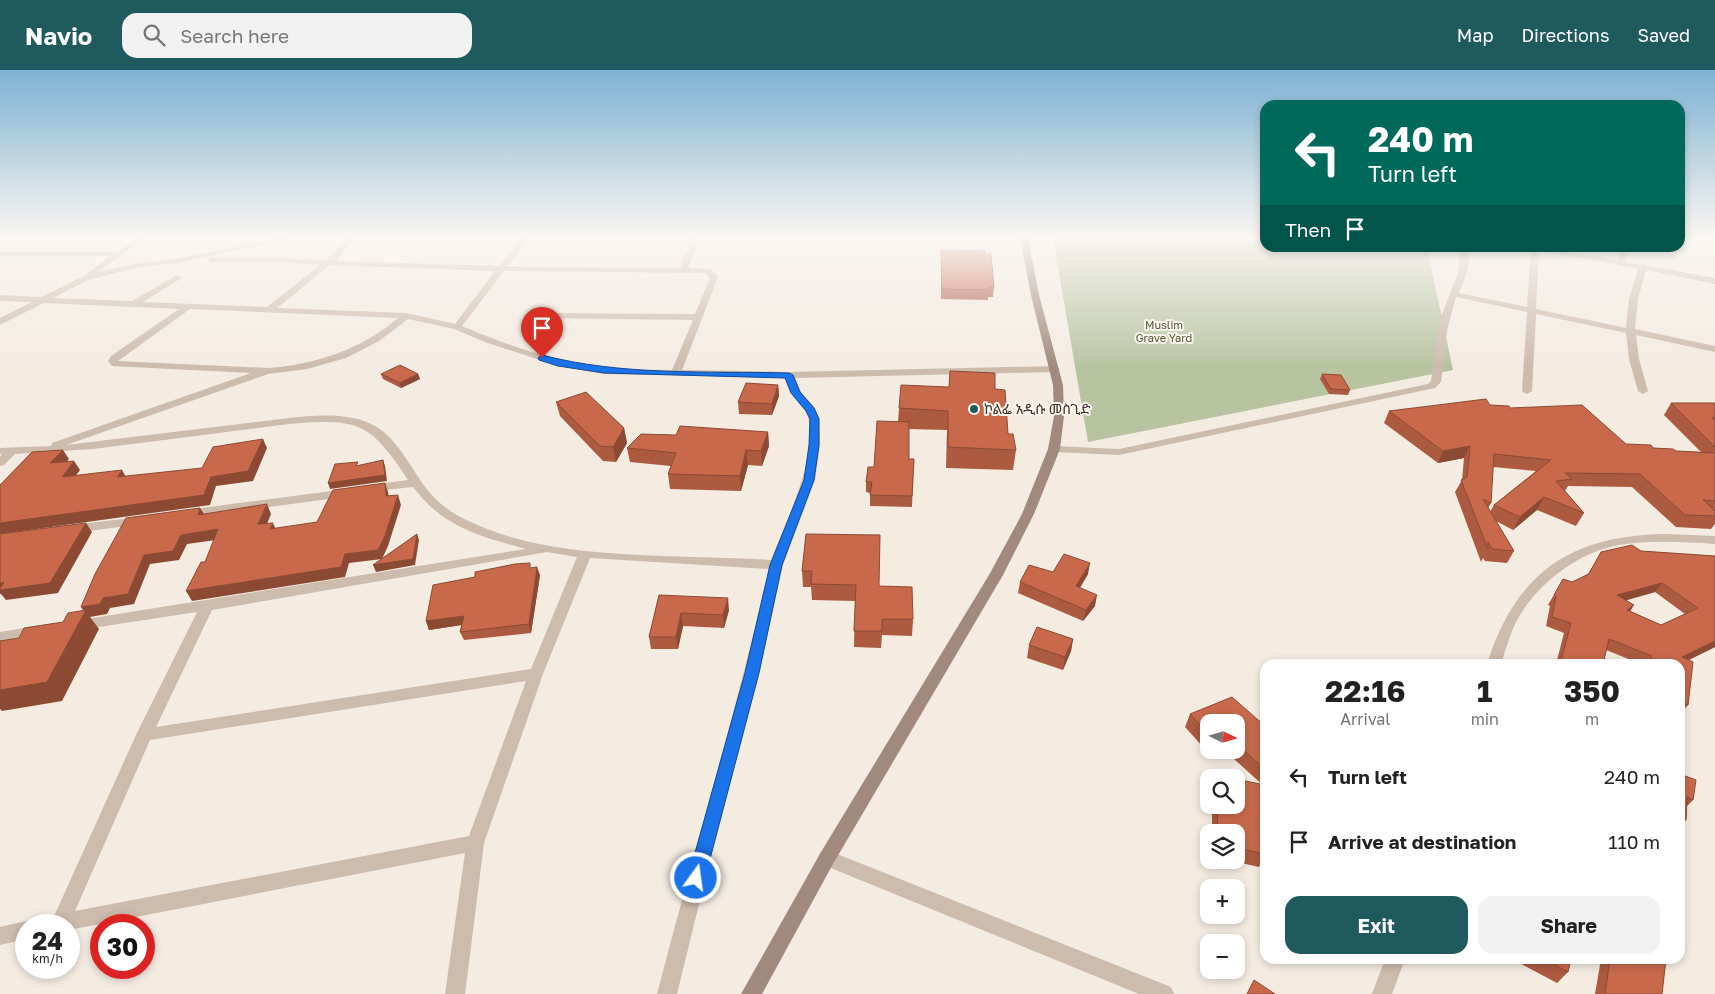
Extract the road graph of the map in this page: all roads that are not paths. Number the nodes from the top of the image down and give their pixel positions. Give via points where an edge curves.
1 (79, 281) edge
2 (170, 281) edge
3 (305, 281) edge
4 (491, 281) edge
5 (711, 281) edge
6 (1032, 281) edge
7 (1459, 281) edge
8 (1534, 281) edge
9 (1639, 281) edge
10 (1453, 294) junction
11 (0, 298) edge
12 (42, 300) junction
13 (132, 305) junction
14 (187, 307) junction
15 (270, 309) junction
16 (1531, 309) junction
17 (541, 315) dead end
18 (406, 316) junction
19 (696, 317) junction
20 (0, 322) edge
21 (457, 327) junction
22 (1631, 331) junction
23 (1715, 349) edge
24 (1055, 369) junction
25 (268, 370) junction
26 (676, 372) junction
27 (789, 375) junction
28 (1527, 391) dead end
29 (1643, 391) dead end
30 (1054, 449) junction
31 (6, 451) edge
32 (38, 451) junction
33 (0, 463) edge
34 (414, 483) junction
35 (174, 516) edge
36 (155, 518) edge
37 (58, 531) edge
38 (1715, 540) edge
39 (546, 550) junction
40 (585, 554) junction
41 (776, 565) junction
42 (207, 606) junction
43 (0, 637) edge
44 (1496, 659) edge
45 (536, 674) junction
46 (144, 735) junction
47 (474, 843) junction
48 (827, 858) junction
49 (58, 914) edge
50 (80, 918) edge
51 (15, 933) edge
52 (0, 936) edge
53 (1393, 964) edge
54 (456, 994) edge
55 (667, 994) edge
56 (751, 994) edge
57 (1164, 994) edge
58 (1382, 994) edge

1 - 12 street
2 - 13 street
3 - 15 street
4 - 21 street
5 - 19 street
6 - 24 street
7 - 10 street
8 - 16 street
9 - 22 street via 1630,314
10 - 16 street
10 - 30 street via 1442,328 1436,382 1431,386 1119,452
11 - 12 street
12 - 13 street
12 - 20 street
13 - 14 street
14 - 15 street
14 - 25 street via 113,361 115,364
15 - 18 street
16 - 22 street
16 - 28 street
17 - 19 street
18 - 21 street
18 - 25 street via 383,335 349,354 321,364
19 - 26 street
21 - 26 street via 565,365 604,371
22 - 23 street
22 - 29 street via 1634,365
24 - 27 street
24 - 30 street via 1059,416
25 - 32 street
26 - 27 street
27 - 41 street via 796,393 811,410 814,445 809,480
30 - 48 street via 1028,514 996,575
31 - 32 street
31 - 33 street
32 - 34 street via 259,424 337,420 370,426 381,435
34 - 35 street
34 - 39 street via 447,516
36 - 37 street
38 - 44 street via 1618,541 1600,545 1565,563 1543,579 1512,617
39 - 40 street
39 - 42 street
40 - 41 street
40 - 45 street
41 - 55 street via 752,673
42 - 43 street
42 - 46 street
45 - 46 street
45 - 47 street
46 - 49 street
47 - 50 street
47 - 54 street
48 - 56 street
48 - 57 street
51 - 52 street
53 - 58 street

